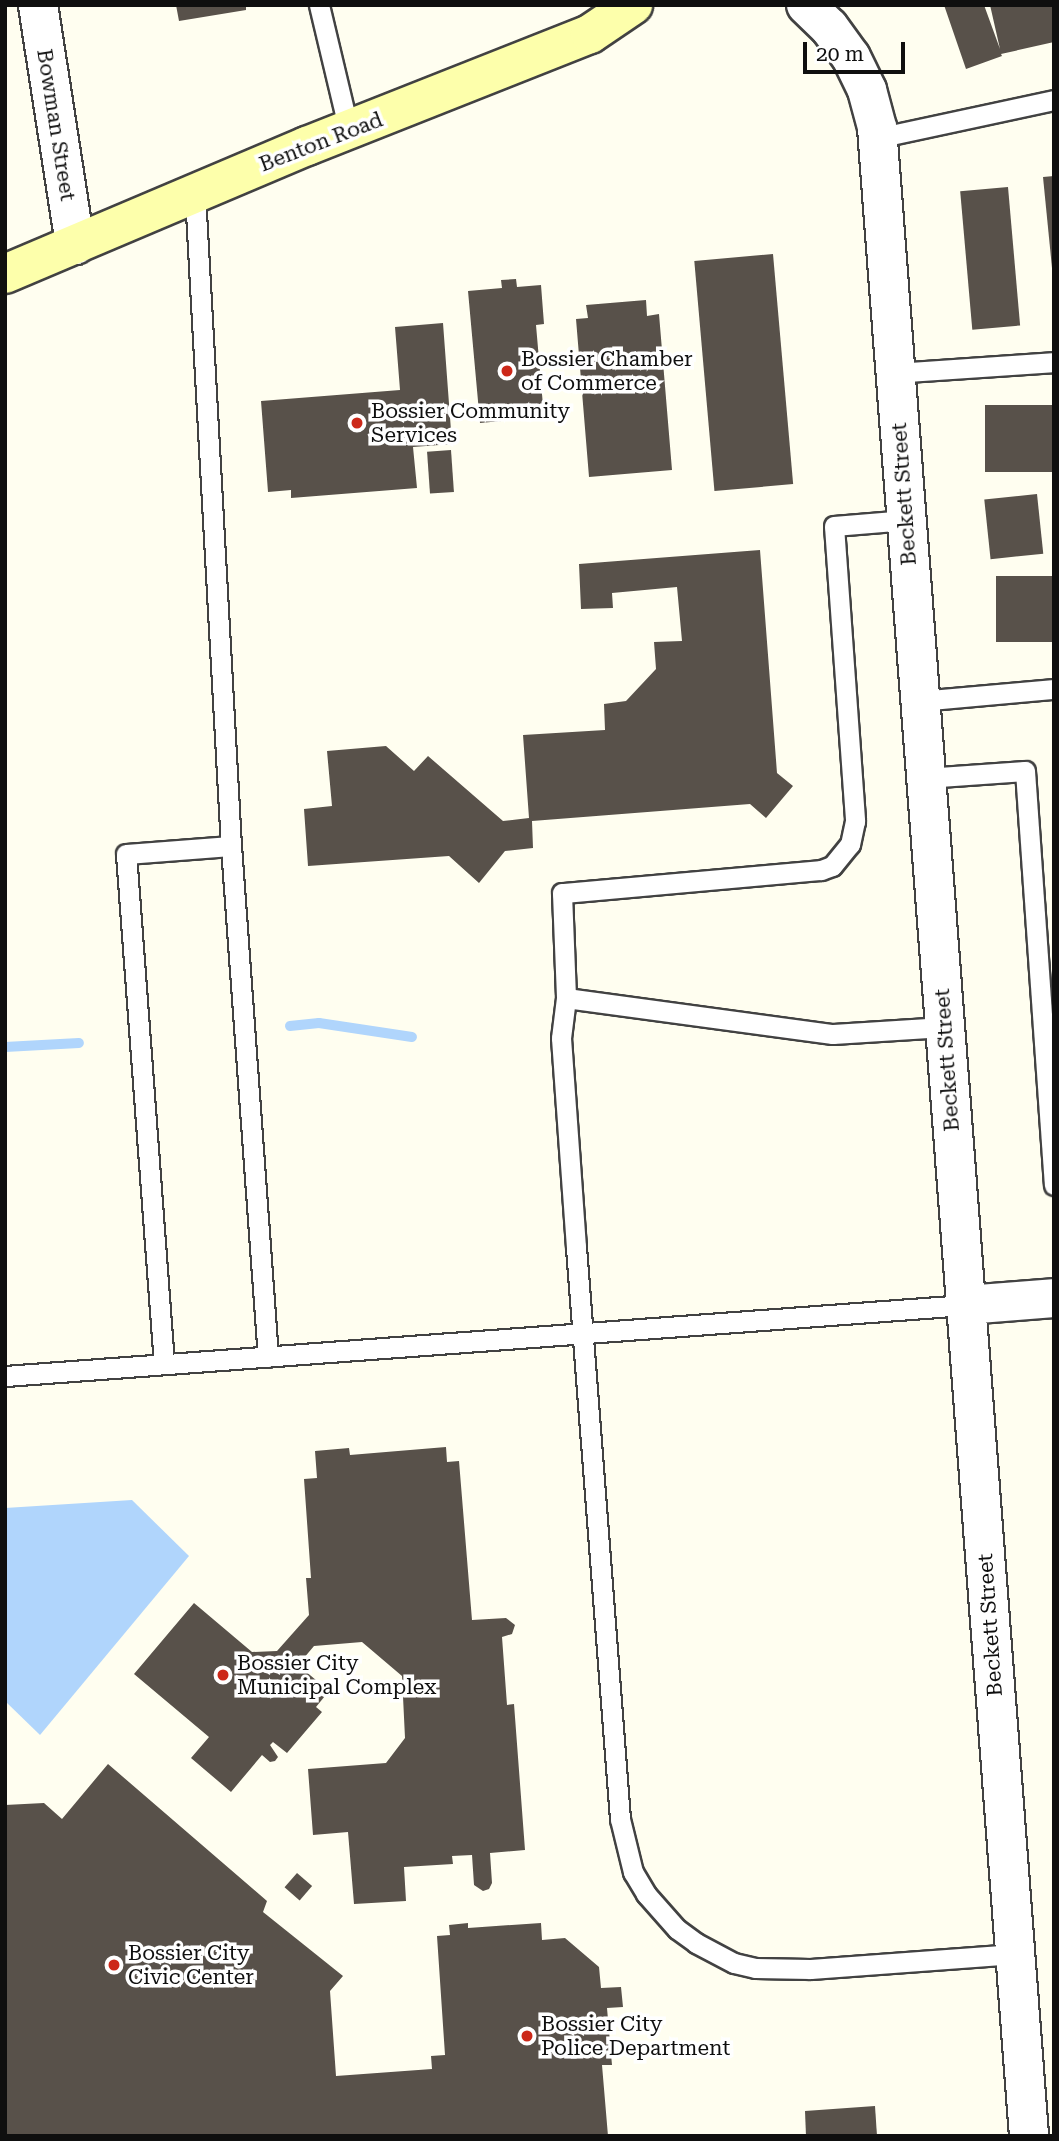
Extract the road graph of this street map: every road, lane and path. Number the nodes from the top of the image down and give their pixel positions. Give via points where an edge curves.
1 (38, 5) edge
2 (319, 5) edge
3 (633, 5) edge
4 (806, 5) edge
5 (1054, 100) edge
6 (349, 131) junction
7 (877, 138) junction
8 (195, 194) junction
9 (75, 245) junction
10 (5, 274) edge
11 (1054, 362) edge
12 (894, 373) junction
13 (906, 520) junction
14 (1054, 690) edge
15 (919, 701) junction
16 (925, 778) junction
17 (231, 846) junction
18 (566, 998) junction
19 (944, 1027) junction
20 (1050, 1088) edge
21 (1054, 1185) edge
22 (1054, 1298) edge
23 (966, 1306) junction
24 (583, 1334) junction
25 (268, 1357) junction
26 (164, 1364) junction
27 (5, 1376) edge
28 (1016, 1954) junction
29 (1029, 2136) edge

1 - 9 street, Bowman Street
2 - 6 lane
3 - 6 main road, Benton Road via 590,34
4 - 7 street, Beckett Street via 829,27 859,71
5 - 7 lane
6 - 8 main road, Benton Road
7 - 12 street, Beckett Street
8 - 9 main road, Benton Road
8 - 17 lane
9 - 10 main road, Benton Road
11 - 12 lane
12 - 13 street, Beckett Street
13 - 15 street, Beckett Street
13 - 18 lane via 834,526 855,821 850,844 832,866 821,870 562,893
14 - 15 lane
15 - 16 street, Beckett Street
16 - 19 street, Beckett Street
16 - 20 lane via 1025,771
17 - 25 lane
17 - 26 lane via 126,854
18 - 19 lane via 833,1034
18 - 24 lane via 561,1038
19 - 23 street, Beckett Street
20 - 21 lane
22 - 23 street
23 - 24 lane
23 - 28 street, Beckett Street
24 - 25 lane
24 - 28 lane via 620,1819 633,1872 646,1894 696,1943 734,1963 755,1968 810,1969
25 - 26 lane
26 - 27 lane
28 - 29 street, Beckett Street

